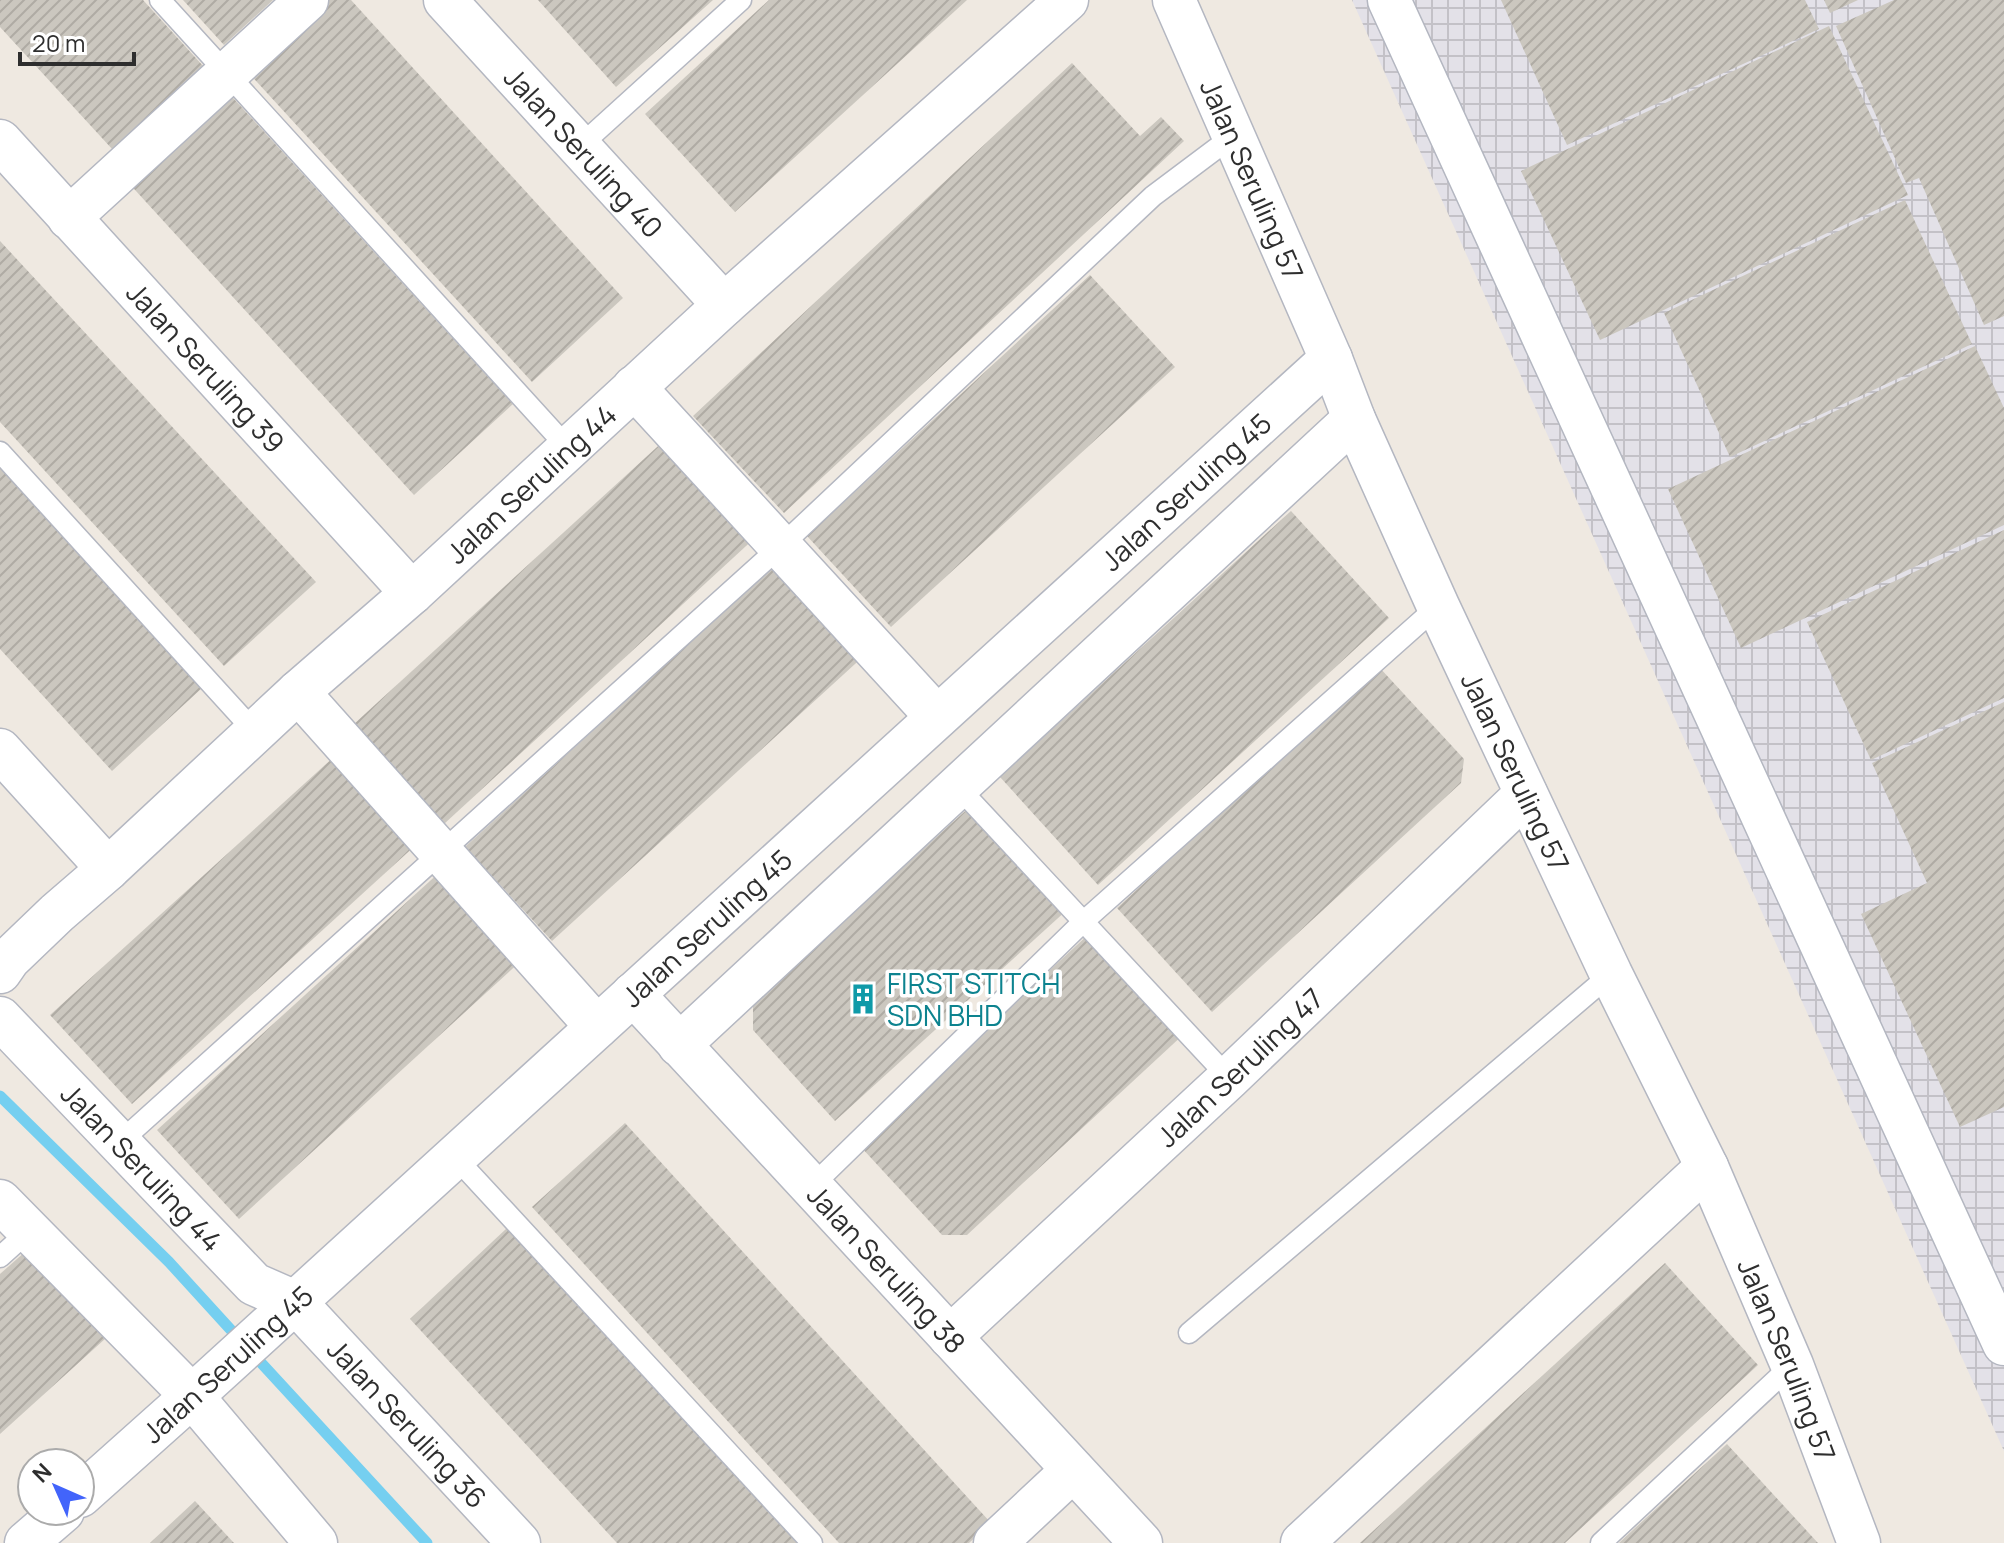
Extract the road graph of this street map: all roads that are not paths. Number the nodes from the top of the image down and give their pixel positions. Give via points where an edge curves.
1 (160, 0) edge
2 (307, 0) edge
3 (445, 0) edge
4 (741, 0) edge
5 (1067, 0) edge
6 (1174, 0) edge
7 (1389, 0) edge
8 (227, 74) junction
9 (1233, 136) junction
10 (580, 146) junction
11 (2, 147) edge
12 (69, 218) junction
13 (724, 305) junction
14 (1331, 359) junction
15 (634, 387) junction
16 (1354, 419) junction
17 (568, 448) junction
18 (0, 452) edge
19 (781, 546) junction
20 (412, 593) junction
21 (1438, 606) junction
22 (298, 692) junction
23 (937, 717) junction
24 (255, 732) junction
25 (0, 750) edge
26 (958, 787) junction
27 (1526, 794) junction
28 (440, 852) junction
29 (108, 869) junction
30 (1084, 921) junction
31 (0, 972) edge
32 (1611, 974) junction
33 (633, 994) junction
34 (0, 1018) edge
35 (597, 1027) junction
36 (679, 1045) junction
37 (1229, 1078) junction
38 (119, 1143) junction
39 (455, 1157) junction
40 (1707, 1167) junction
41 (811, 1187) junction
42 (0, 1201) edge
43 (15, 1243) edge
44 (284, 1312) junction
45 (1189, 1333) dead end
46 (950, 1337) junction
47 (2004, 1344) edge
48 (1792, 1365) junction
49 (205, 1384) junction
50 (1073, 1470) junction
51 (96, 1482) edge
52 (44, 1527) edge
53 (1855, 1541) edge
54 (26, 1543) edge
55 (316, 1543) edge
56 (519, 1543) edge
57 (812, 1543) edge
58 (995, 1543) edge
59 (1141, 1543) edge
60 (1302, 1543) edge
61 (1601, 1543) edge

1 - 8 lane
2 - 8 street
3 - 10 street, Jalan Seruling 40
4 - 10 lane
5 - 13 street, Jalan Seruling 44
6 - 9 street, Jalan Seruling 57
7 - 47 street
8 - 12 street
8 - 17 lane
9 - 14 street, Jalan Seruling 57
9 - 19 lane via 1153,196
10 - 13 street, Jalan Seruling 40
11 - 12 street, Jalan Seruling 39
12 - 20 street, Jalan Seruling 39
13 - 15 street, Jalan Seruling 44
14 - 16 street, Jalan Seruling 57
14 - 23 street, Jalan Seruling 45
15 - 17 street, Jalan Seruling 44
15 - 19 street
16 - 21 street, Jalan Seruling 57
16 - 26 street
17 - 20 street, Jalan Seruling 44
18 - 24 lane
19 - 23 street
19 - 28 lane
20 - 22 street, Jalan Seruling 44
21 - 27 street, Jalan Seruling 57
21 - 30 lane
22 - 24 street, Jalan Seruling 44
22 - 28 street
23 - 33 street, Jalan Seruling 45
24 - 29 street, Jalan Seruling 44
25 - 29 street
26 - 30 lane
26 - 36 street
27 - 32 street, Jalan Seruling 57
27 - 37 street, Jalan Seruling 47
28 - 35 street
28 - 38 lane
29 - 31 street, Jalan Seruling 44
30 - 37 lane
30 - 41 lane
32 - 40 street, Jalan Seruling 57
32 - 45 lane
33 - 35 street, Jalan Seruling 45
33 - 36 street, Jalan Seruling 38
34 - 38 street, Jalan Seruling 44
35 - 39 street, Jalan Seruling 45
36 - 41 street, Jalan Seruling 38
37 - 46 street, Jalan Seruling 47
38 - 44 street, Jalan Seruling 44
39 - 44 street, Jalan Seruling 45
39 - 57 lane
40 - 48 street, Jalan Seruling 57
40 - 60 street
41 - 46 street, Jalan Seruling 38
42 - 43 street
43 - 49 street
44 - 49 street, Jalan Seruling 45
44 - 56 street, Jalan Seruling 36
46 - 50 street, Jalan Seruling 38
48 - 53 street, Jalan Seruling 57
48 - 61 lane
49 - 51 street, Jalan Seruling 45
49 - 55 street
50 - 58 street
50 - 59 street, Jalan Seruling 38
52 - 54 street

